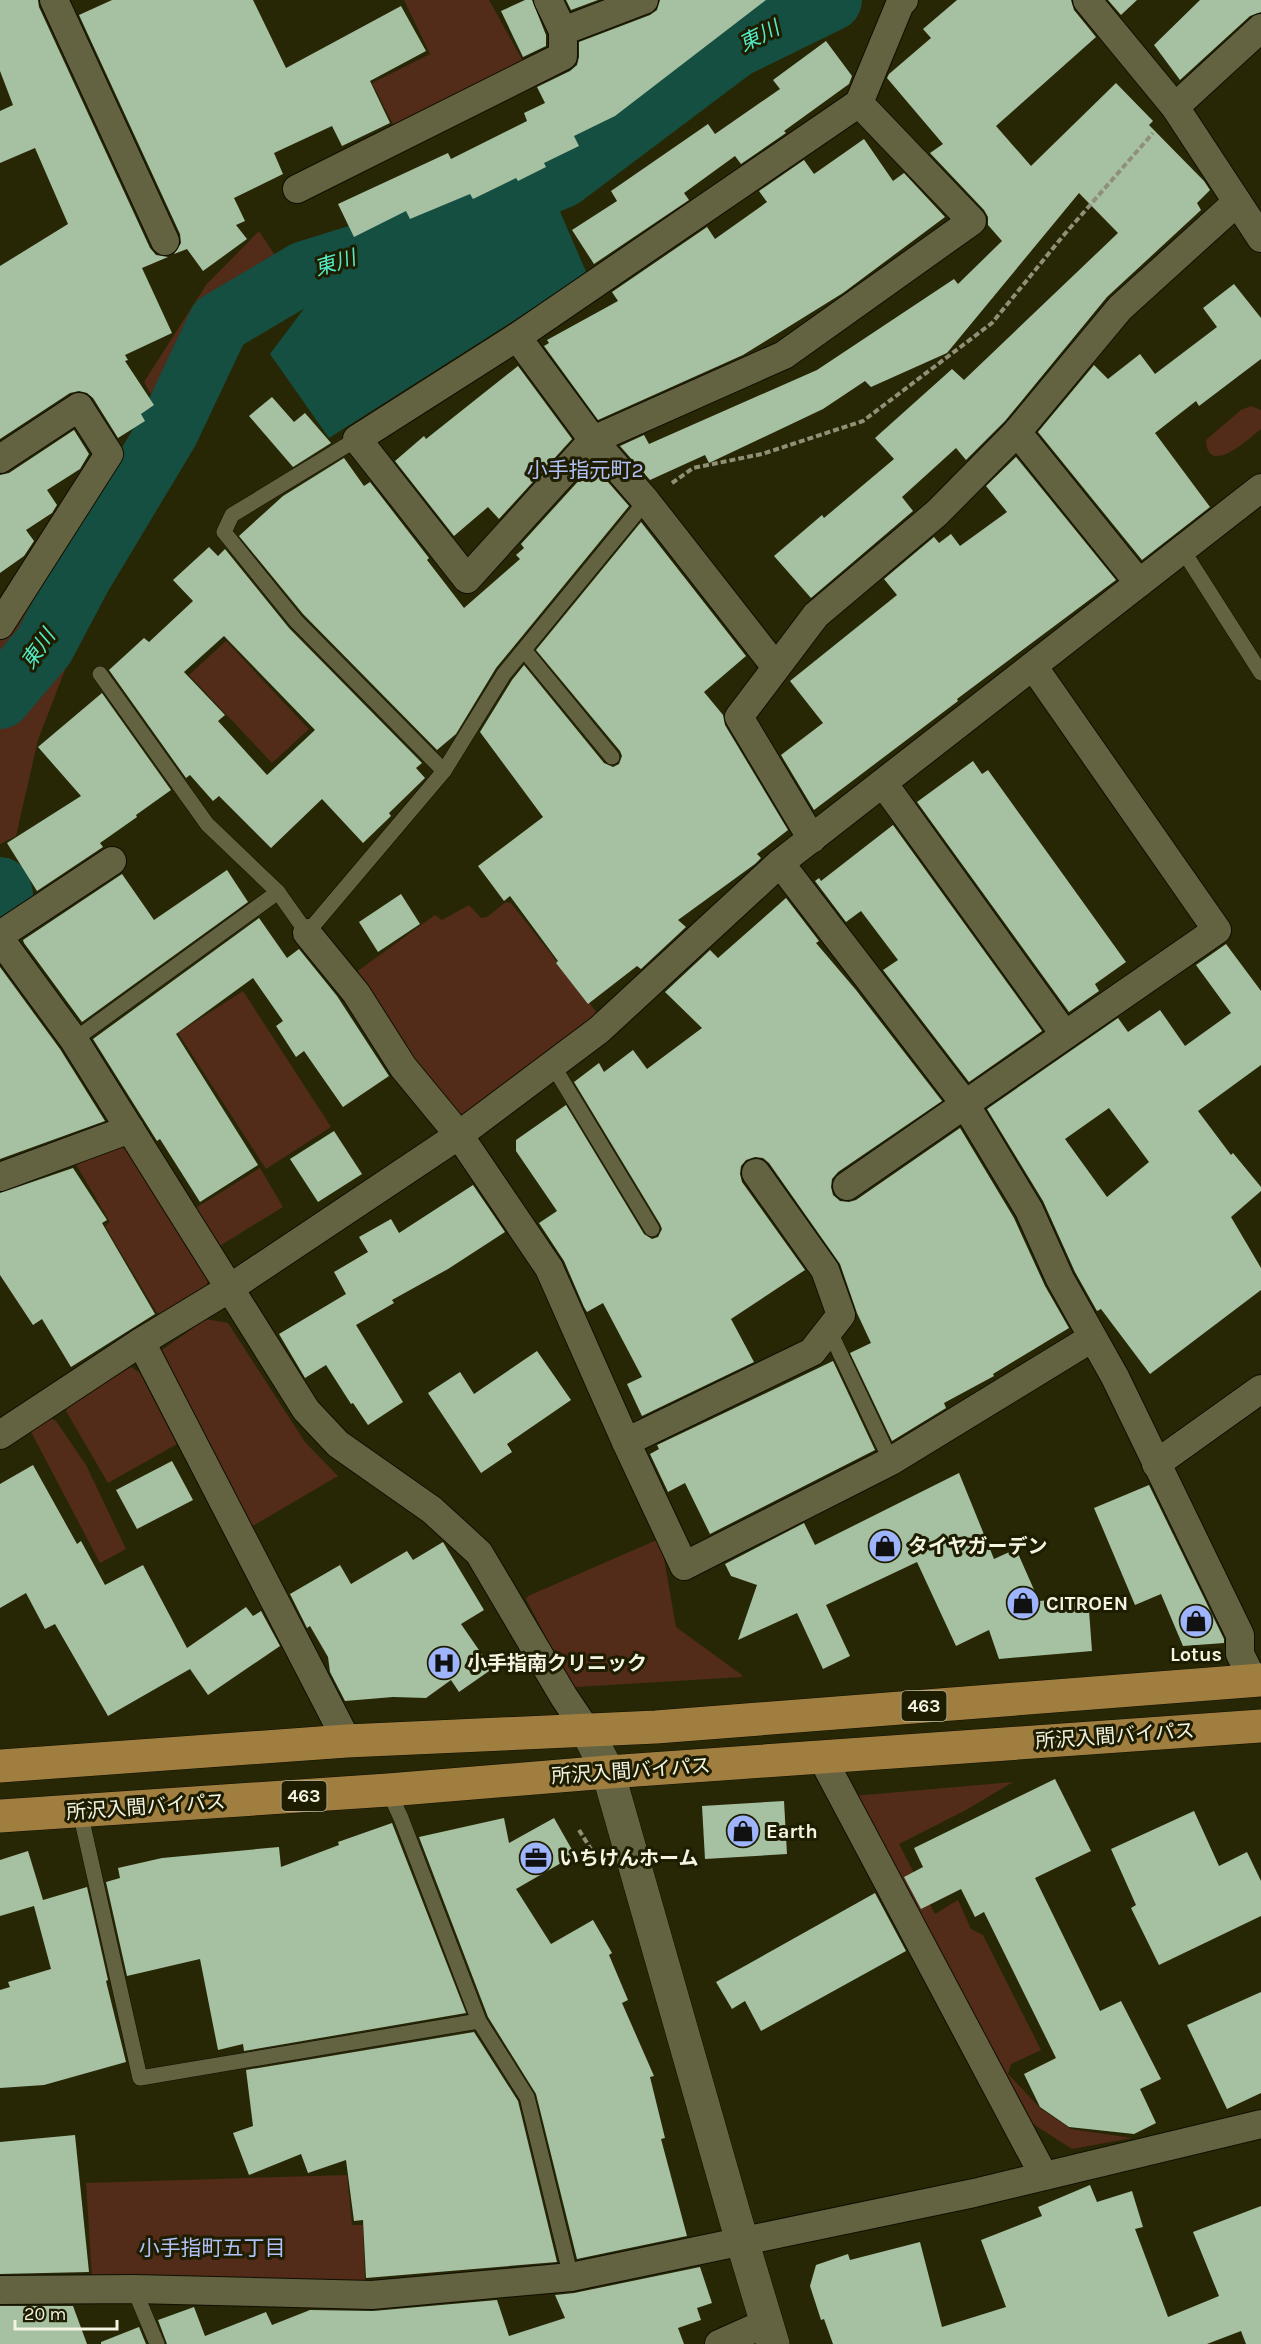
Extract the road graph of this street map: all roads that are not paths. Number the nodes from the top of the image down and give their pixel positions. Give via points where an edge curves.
1 (54, 0) edge
2 (548, 0) edge
3 (644, 0) edge
4 (904, 0) edge
5 (1087, 0) edge
6 (1261, 28) edge
7 (563, 31) junction
8 (858, 103) junction
9 (1175, 107) junction
10 (297, 189) dead end
11 (1237, 202) junction
12 (1261, 238) edge
13 (165, 241) dead end
14 (517, 337) junction
15 (1017, 432) junction
16 (357, 439) junction
17 (593, 440) junction
18 (0, 459) edge
19 (1261, 488) edge
20 (646, 501) junction
21 (1182, 549) junction
22 (1140, 583) junction
23 (0, 625) edge
24 (524, 650) junction
25 (775, 666) junction
26 (1032, 666) junction
27 (1261, 673) edge
28 (100, 674) dead end
29 (612, 757) dead end
30 (444, 771) junction
31 (883, 783) junction
32 (812, 838) junction
33 (112, 861) dead end
34 (780, 863) junction
35 (278, 892) junction
36 (307, 933) junction
37 (0, 937) edge
38 (1065, 1035) junction
39 (74, 1040) junction
40 (552, 1064) junction
41 (965, 1104) junction
42 (130, 1129) junction
43 (459, 1135) junction
44 (756, 1173) dead end
45 (0, 1177) edge
46 (847, 1186) dead end
47 (652, 1229) dead end
48 (230, 1288) junction
49 (829, 1330) junction
50 (1092, 1338) junction
51 (141, 1342) junction
52 (1261, 1389) edge
53 (0, 1435) edge
54 (626, 1442) junction
55 (891, 1461) junction
56 (1156, 1464) junction
57 (1257, 1680) edge
58 (1261, 1726) edge
59 (587, 1731) junction
60 (347, 1741) junction
61 (821, 1756) junction
62 (0, 1767) edge
63 (608, 1772) junction
64 (388, 1790) junction
65 (80, 1812) junction
66 (0, 1816) edge
67 (479, 2021) junction
68 (1261, 2124) edge
69 (1044, 2176) junction
70 (742, 2241) junction
71 (571, 2277) junction
72 (134, 2289) junction
73 (0, 2290) edge
74 (770, 2333) edge
75 (158, 2344) edge
76 (719, 2344) edge

1 - 13 street
2 - 7 street
3 - 7 street
4 - 8 street
5 - 9 street
6 - 9 street
7 - 10 street via 563,56
8 - 14 street
8 - 17 street via 972,221 783,355
9 - 11 street
11 - 12 street
11 - 15 street via 1120,308
14 - 16 street
14 - 17 street
15 - 22 street
15 - 25 street via 937,513 816,615
16 - 17 street via 467,579
16 - 30 lane via 232,515 224,532 297,621
17 - 20 street
18 - 23 street via 78,406 110,454
19 - 21 street
20 - 24 lane
20 - 25 street
21 - 22 street
21 - 27 lane
22 - 26 street
24 - 29 lane
24 - 30 lane via 504,674
25 - 32 street via 739,717
26 - 31 street
26 - 38 street via 1217,930
28 - 35 lane via 207,824
30 - 36 lane
31 - 32 street
31 - 38 street
32 - 34 street
33 - 37 street
34 - 40 street via 599,1030
34 - 41 street
35 - 36 lane
35 - 39 lane
36 - 43 street via 356,993 404,1067
37 - 39 street
38 - 41 street
39 - 42 street
40 - 43 street
40 - 47 lane
41 - 46 street
41 - 50 street via 1029,1210
42 - 45 street
42 - 48 street
43 - 48 street
43 - 54 street via 549,1268
44 - 49 street via 825,1270 841,1315
48 - 51 street
48 - 59 street via 306,1410 338,1444 432,1510 479,1553
49 - 54 street via 812,1352
49 - 55 lane
50 - 55 street
50 - 56 street
51 - 53 street
51 - 60 street
52 - 56 street
54 - 55 street via 684,1566
56 - 57 street via 1240,1635 1240,1654
57 - 59 highway, 463
58 - 61 highway, 所沢入間バイパス / 463
59 - 60 highway, 463
59 - 63 street
60 - 62 highway, 463
61 - 63 highway, 所沢入間バイパス / 463
61 - 69 street
63 - 64 highway, 所沢入間バイパス / 463
63 - 70 street
64 - 65 highway, 所沢入間バイパス / 463
64 - 67 lane
65 - 66 highway, 所沢入間バイパス / 463
65 - 67 lane via 140,2078
67 - 71 lane via 527,2097
68 - 69 street
69 - 70 street
70 - 71 street
70 - 74 street
71 - 72 street via 372,2295
72 - 73 street
72 - 75 lane
74 - 76 street

